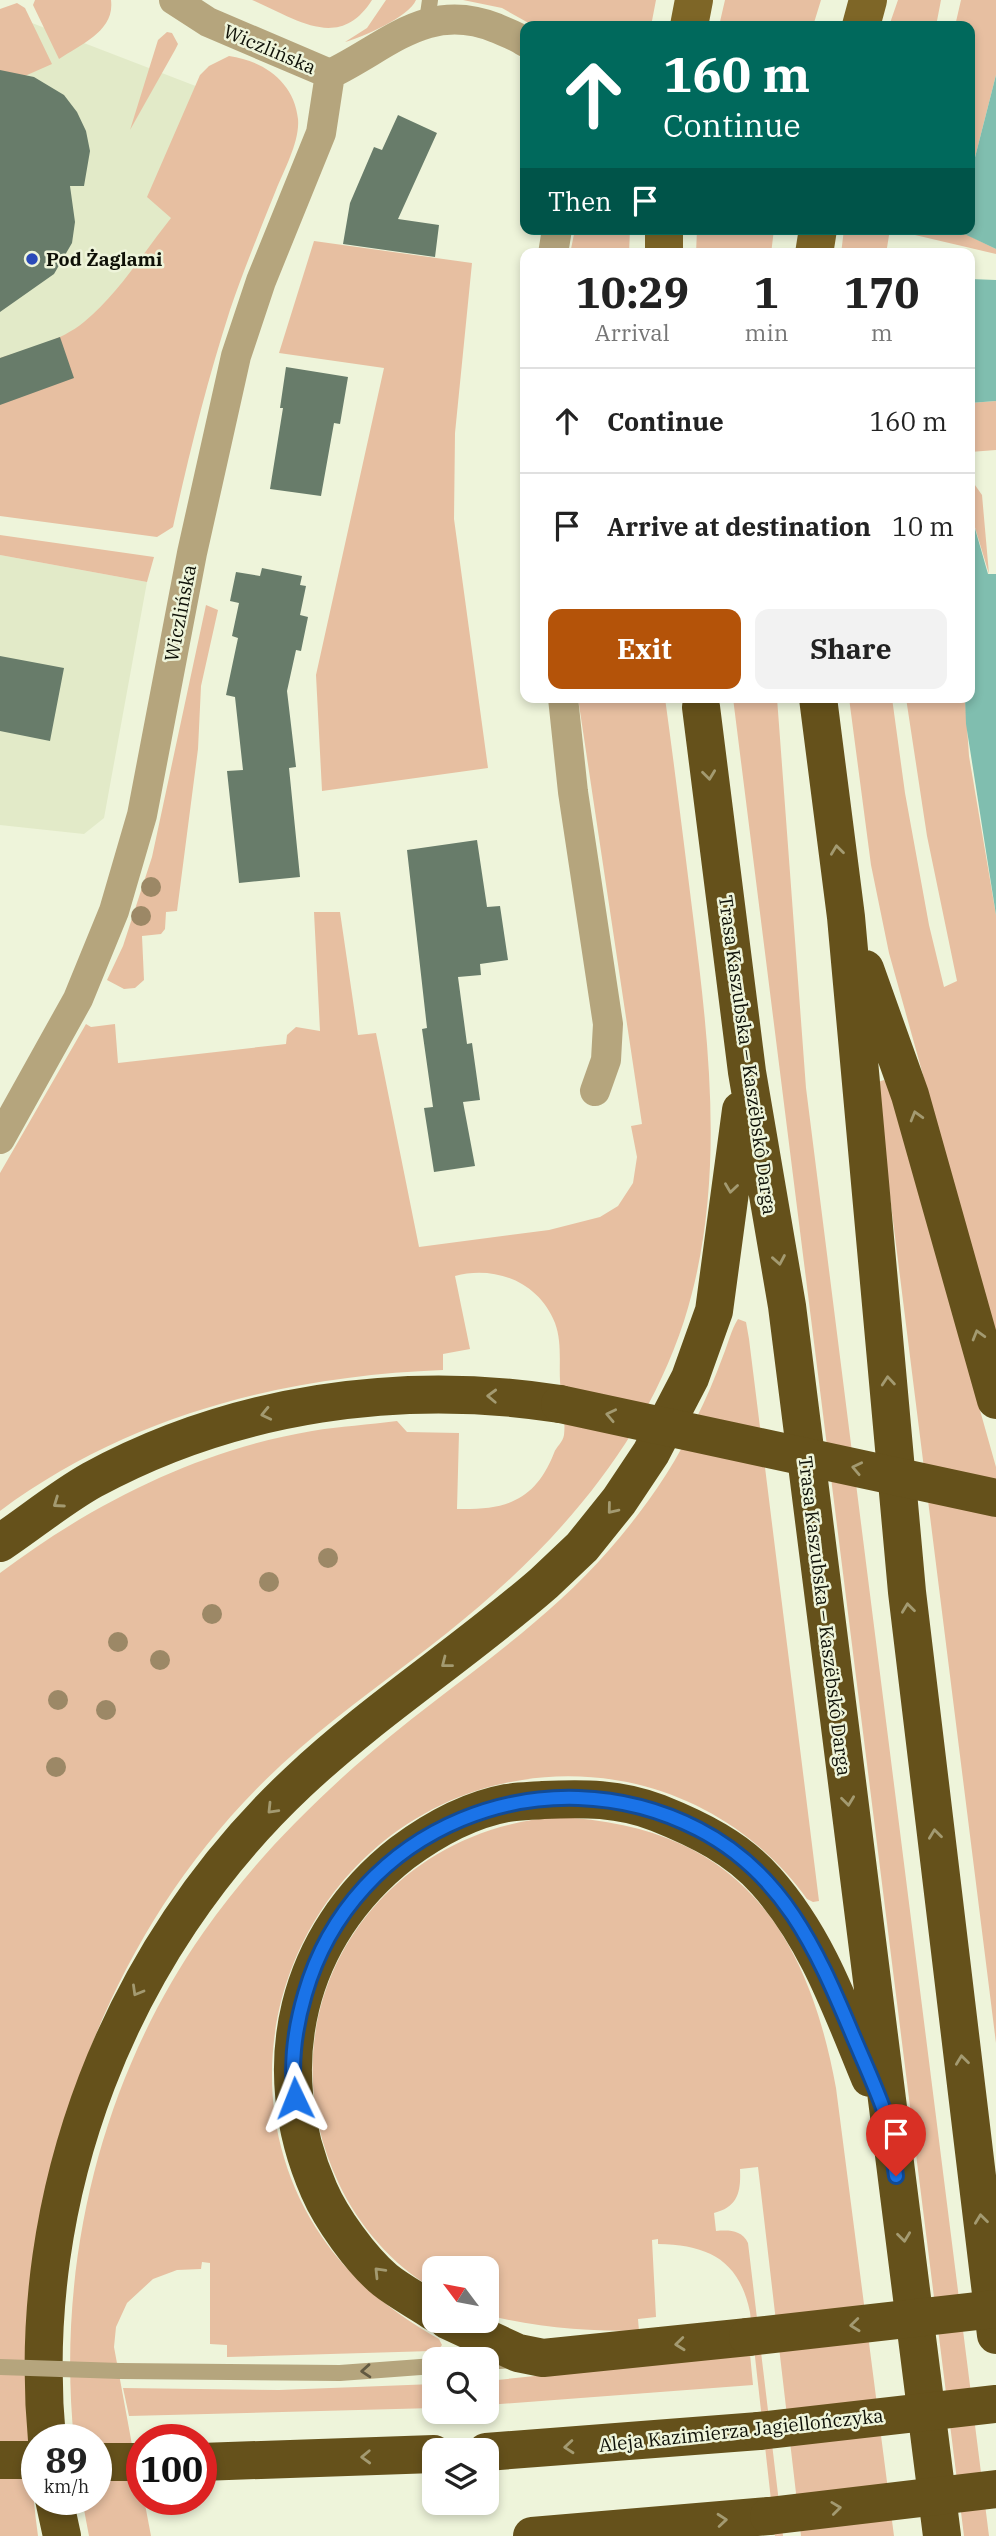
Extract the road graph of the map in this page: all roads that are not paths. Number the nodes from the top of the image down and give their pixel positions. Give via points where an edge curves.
1 (174, 0) edge
2 (694, 0) edge
3 (868, 0) edge
4 (428, 11) edge
5 (690, 21) edge
6 (862, 21) edge
7 (520, 40) edge
8 (330, 74) junction
9 (564, 703) edge
10 (700, 703) edge
11 (818, 703) edge
12 (846, 917) junction
13 (747, 1072) junction
14 (595, 1091) dead end
15 (0, 1139) edge
16 (996, 1401) edge
17 (996, 1498) edge
18 (0, 1543) edge
19 (888, 2121) junction
20 (422, 2304) edge
21 (996, 2309) edge
22 (475, 2333) edge
23 (996, 2335) edge
24 (543, 2358) junction
25 (499, 2361) edge
26 (0, 2367) edge
27 (422, 2367) edge
28 (996, 2404) edge
29 (46, 2424) edge
30 (499, 2451) edge
31 (422, 2454) edge
32 (0, 2460) edge
33 (21, 2460) edge
34 (217, 2461) edge
35 (996, 2489) edge
36 (57, 2515) edge
37 (62, 2536) edge
38 (532, 2536) edge
39 (942, 2536) edge

1 - 8 street, Wiczlińska via 208,22
2 - 5 main road
3 - 6 main road
4 - 7 street, Wiczlińska via 475,19
4 - 8 street, Wiczlińska
8 - 15 street, Wiczlińska via 321,133 236,356 191,552 142,815 114,911 78,999
9 - 14 street via 608,1024 606,1060
10 -> 13 highway, Trasa Kaszubska – Kaszëbskô Darga
12 -> 11 highway
16 -> 12 highway via 910,1095
23 -> 12 highway via 907,1592
13 -> 19 highway, Trasa Kaszubska – Kaszëbskô Darga via 787,1306
13 -> 29 highway via 714,1311 676,1409 633,1480 582,1546 544,1583 337,1748 238,1844 170,1934 126,2012 76,2140 54,2236 46,2315
17 -> 18 highway, bridge via 560,1404 509,1396 421,1393 263,1414 158,1449 90,1481
20 -> 19 highway via 384,2279 348,2238 320,2192 299,2136 292,2080 297,2022 312,1970 340,1917 372,1877 422,1838 463,1816 508,1803 589,1797 639,1806 698,1829 733,1851 795,1915 820,1957
19 -> 39 highway, Trasa Kaszubska – Kaszëbskô Darga
21 -> 24 highway, bridge
22 - 24 highway via 518,2353
24 - 25 lane
27 -> 26 lane, bridge via 340,2373
28 -> 30 highway, Aleja Kazimierza Jagiellończyka, bridge via 759,2431
31 -> 34 highway
32 - 33 highway
38 -> 35 highway, bridge via 769,2516
36 - 37 highway

